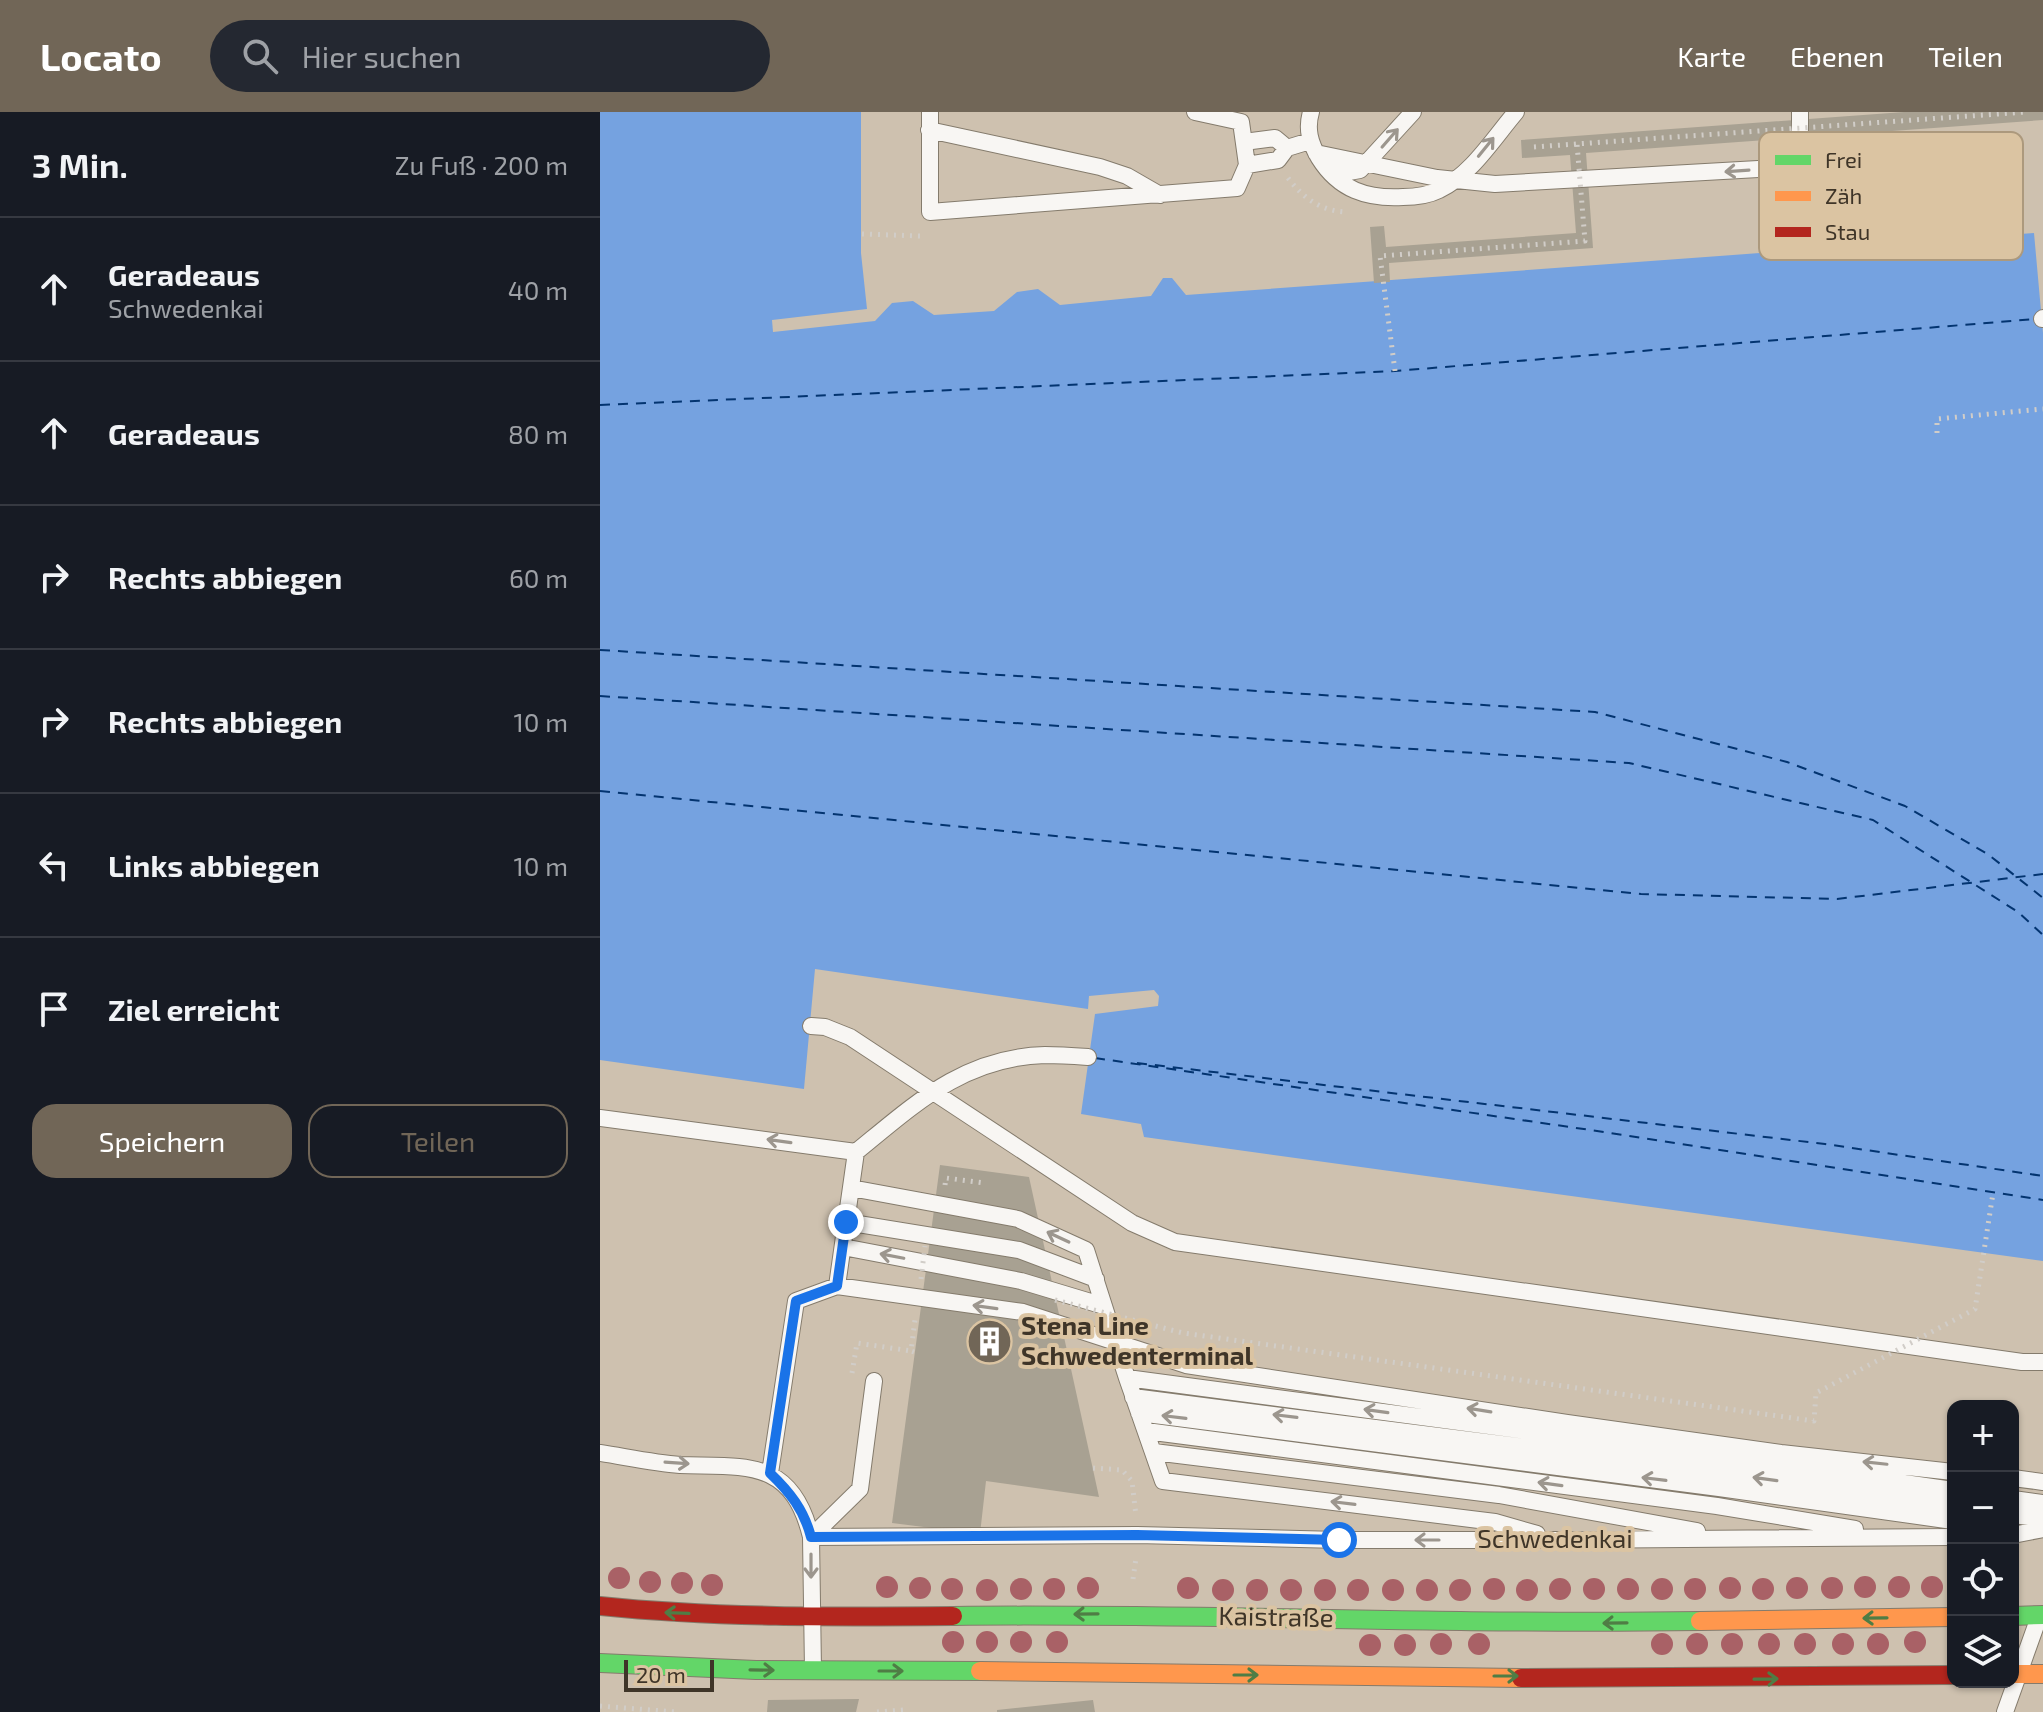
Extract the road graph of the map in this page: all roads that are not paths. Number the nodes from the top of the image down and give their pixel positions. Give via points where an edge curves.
1 (930, 112) edge
2 (1195, 112) edge
3 (1311, 112) edge
4 (1413, 112) edge
5 (1516, 112) edge
6 (1800, 112) edge
7 (929, 130) junction
8 (1801, 132) edge
9 (1244, 142) junction
10 (1313, 147) junction
11 (1287, 148) junction
12 (1367, 164) junction
13 (1247, 165) junction
14 (1759, 169) edge
15 (1454, 180) junction
16 (1160, 195) junction
17 (811, 1026) dead end
18 (1088, 1057) dead end
19 (930, 1092) junction
20 (600, 1118) edge
21 (856, 1152) junction
22 (851, 1188) junction
23 (846, 1222) junction
24 (843, 1247) junction
25 (1096, 1279) junction
26 (837, 1286) junction
27 (1104, 1306) junction
28 (1115, 1341) junction
29 (2043, 1362) edge
30 (1127, 1378) junction
31 (874, 1381) dead end
32 (1136, 1405) junction
33 (1146, 1431) junction
34 (1154, 1452) junction
35 (600, 1453) edge
36 (1947, 1471) edge
37 (770, 1473) junction
38 (2019, 1479) edge
39 (2043, 1482) edge
40 (1947, 1489) edge
41 (2019, 1500) edge
42 (2043, 1503) edge
43 (1947, 1505) edge
44 (2019, 1518) edge
45 (1947, 1520) edge
46 (2040, 1527) edge
47 (2019, 1531) edge
48 (811, 1537) junction
49 (1904, 1537) junction
50 (1947, 1537) edge
51 (1734, 1538) junction
52 (1557, 1540) junction
53 (600, 1606) edge
54 (2041, 1615) edge
55 (2019, 1616) edge
56 (811, 1617) junction
57 (1947, 1617) edge
58 (600, 1663) edge
59 (2019, 1667) edge
60 (813, 1671) junction
61 (2019, 1674) edge
62 (2043, 1674) edge
63 (1947, 1675) edge
64 (2012, 1688) edge
65 (2005, 1712) edge

1 - 7 lane
2 - 9 lane via 1241,122
3 - 10 lane
12 -> 4 lane
15 -> 5 lane
6 -> 8 lane
7 - 16 lane via 1100,167
7 - 16 lane via 930,212
9 - 11 lane via 1275,138
9 - 13 lane
10 - 11 lane
10 - 12 lane
10 - 15 lane via 1339,182 1364,195 1423,196
11 - 13 lane via 1278,160
12 - 15 lane
13 - 16 lane via 1237,188
14 -> 15 lane via 1512,183
17 - 19 lane via 850,1037
18 - 19 lane via 1010,1059 976,1068
19 - 21 lane
19 - 29 lane via 1132,1223 1175,1242
21 -> 20 lane
21 - 22 lane
22 - 23 lane
25 -> 22 lane via 1086,1250 1018,1219
23 - 24 lane
23 - 25 lane via 1019,1250
24 - 26 lane
27 -> 24 lane via 1021,1281
25 - 27 lane
28 -> 26 lane via 1023,1312
26 - 37 lane via 796,1301
27 - 28 lane
28 - 30 lane
36 -> 28 lane via 1781,1453 1283,1381 1186,1365
30 - 32 lane
40 -> 30 lane
31 - 48 lane via 860,1489
32 - 33 lane
43 -> 32 lane via 1721,1472
45 -> 32 lane
33 - 34 lane
49 -> 33 lane via 1717,1506
34 - 51 lane via 1499,1495
52 -> 34 lane via 1495,1522 1163,1481
35 -> 37 lane via 679,1465 747,1466
37 - 48 lane via 791,1494
38 - 39 lane
41 - 42 lane
44 - 46 lane
46 - 47 lane
52 -> 48 lane, Schwedenkai
48 -> 56 lane
49 - 50 lane, Schwedenkai
49 - 51 lane, Schwedenkai
51 - 52 lane, Schwedenkai
56 -> 53 main road, Kaistraße
54 - 55 main road
54 - 59 lane
57 -> 56 main road, Kaistraße via 1583,1623
56 - 60 lane
58 -> 60 main road
60 -> 63 main road via 1710,1680
61 - 62 main road
64 - 65 lane

